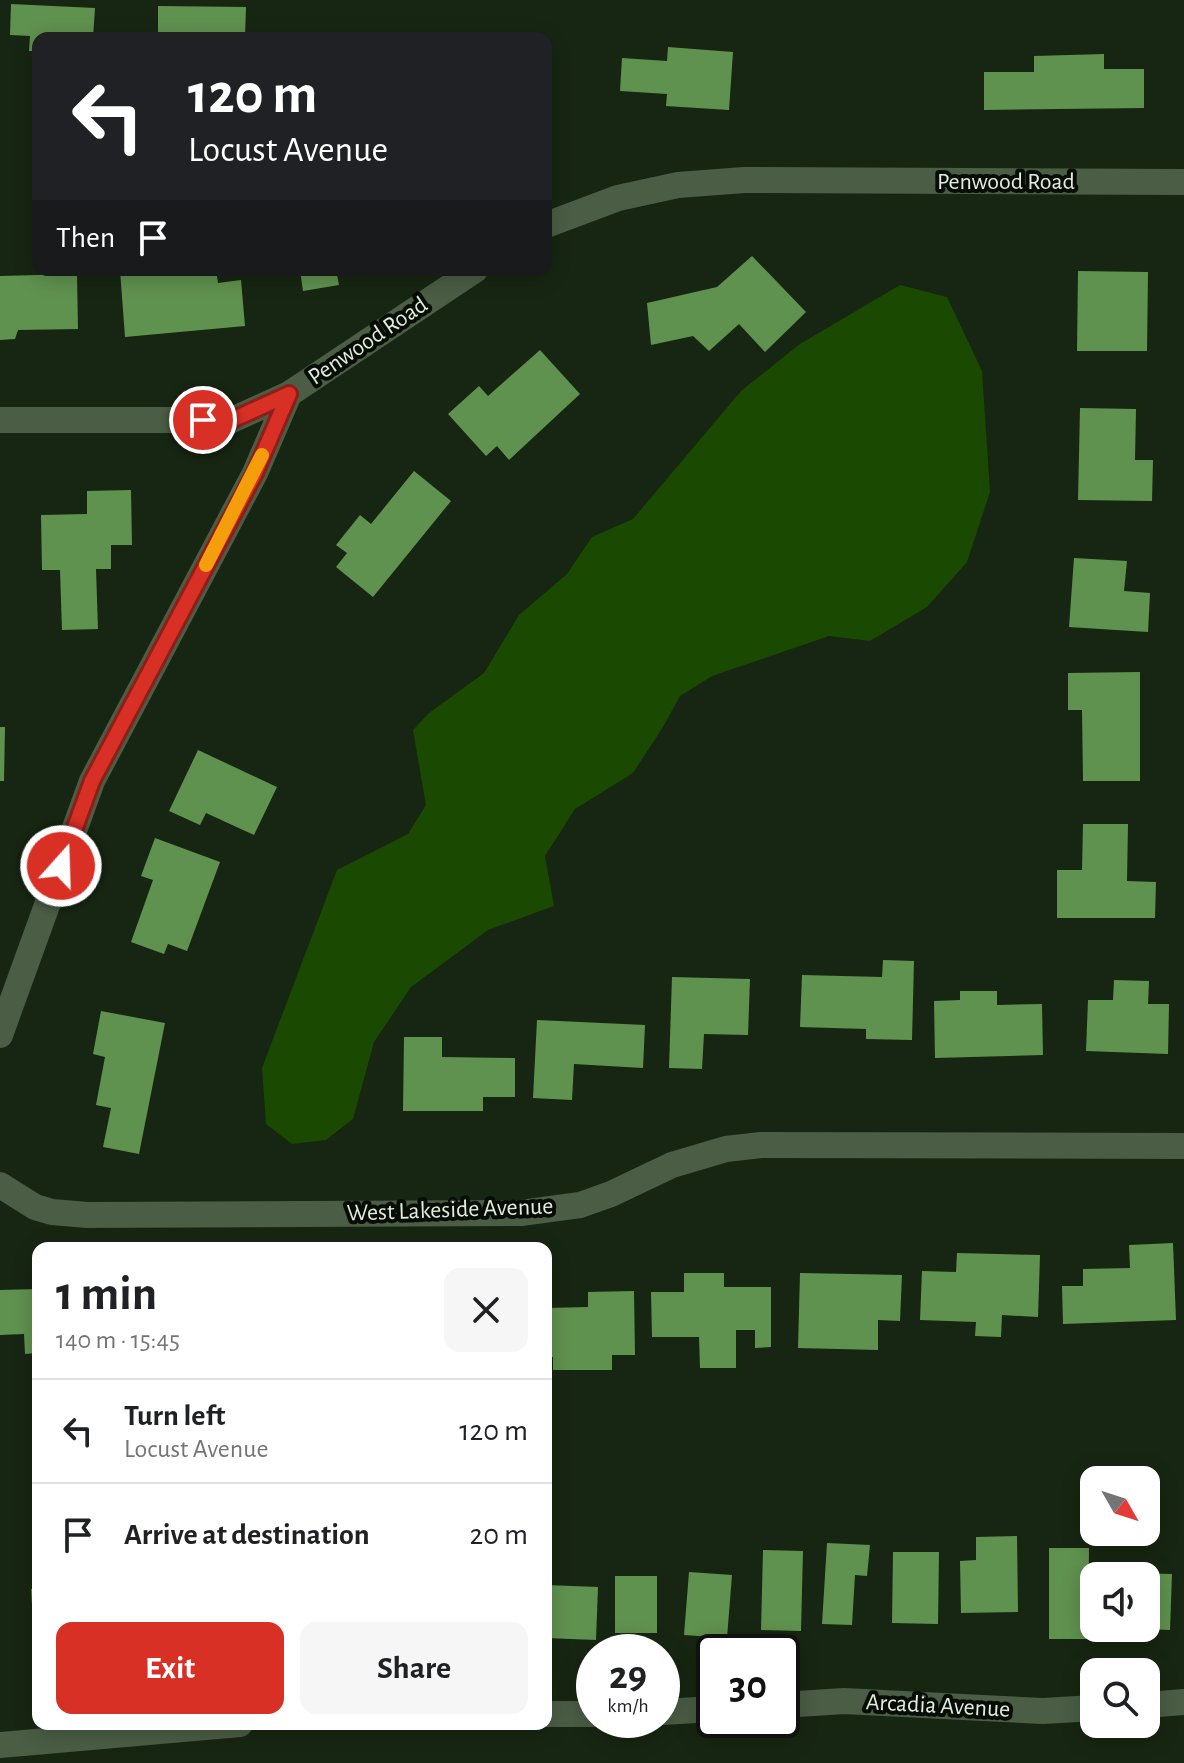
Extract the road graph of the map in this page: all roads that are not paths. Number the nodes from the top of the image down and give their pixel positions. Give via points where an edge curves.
1 (1184, 182) edge
2 (552, 223) edge
3 (466, 276) edge
4 (289, 394) junction
5 (0, 420) edge
6 (0, 1035) edge
7 (1184, 1146) edge
8 (0, 1185) edge
9 (1184, 1702) edge
10 (800, 1704) edge
11 (1160, 1704) edge
12 (1080, 1709) edge
13 (552, 1714) edge
14 (576, 1714) edge
15 (171, 1730) edge
16 (0, 1745) edge

1 - 2 street, Penwood Road via 744,180 678,185 618,198
3 - 4 street, Penwood Road
4 - 5 street via 232,420
4 - 6 street, Penwood Road via 255,473 92,781
7 - 8 street, West Lakeside Avenue via 761,1145 672,1165 580,1205 521,1213 87,1215 35,1207
9 - 11 street
10 - 12 street, Arcadia Avenue
13 - 14 street
15 - 16 street

